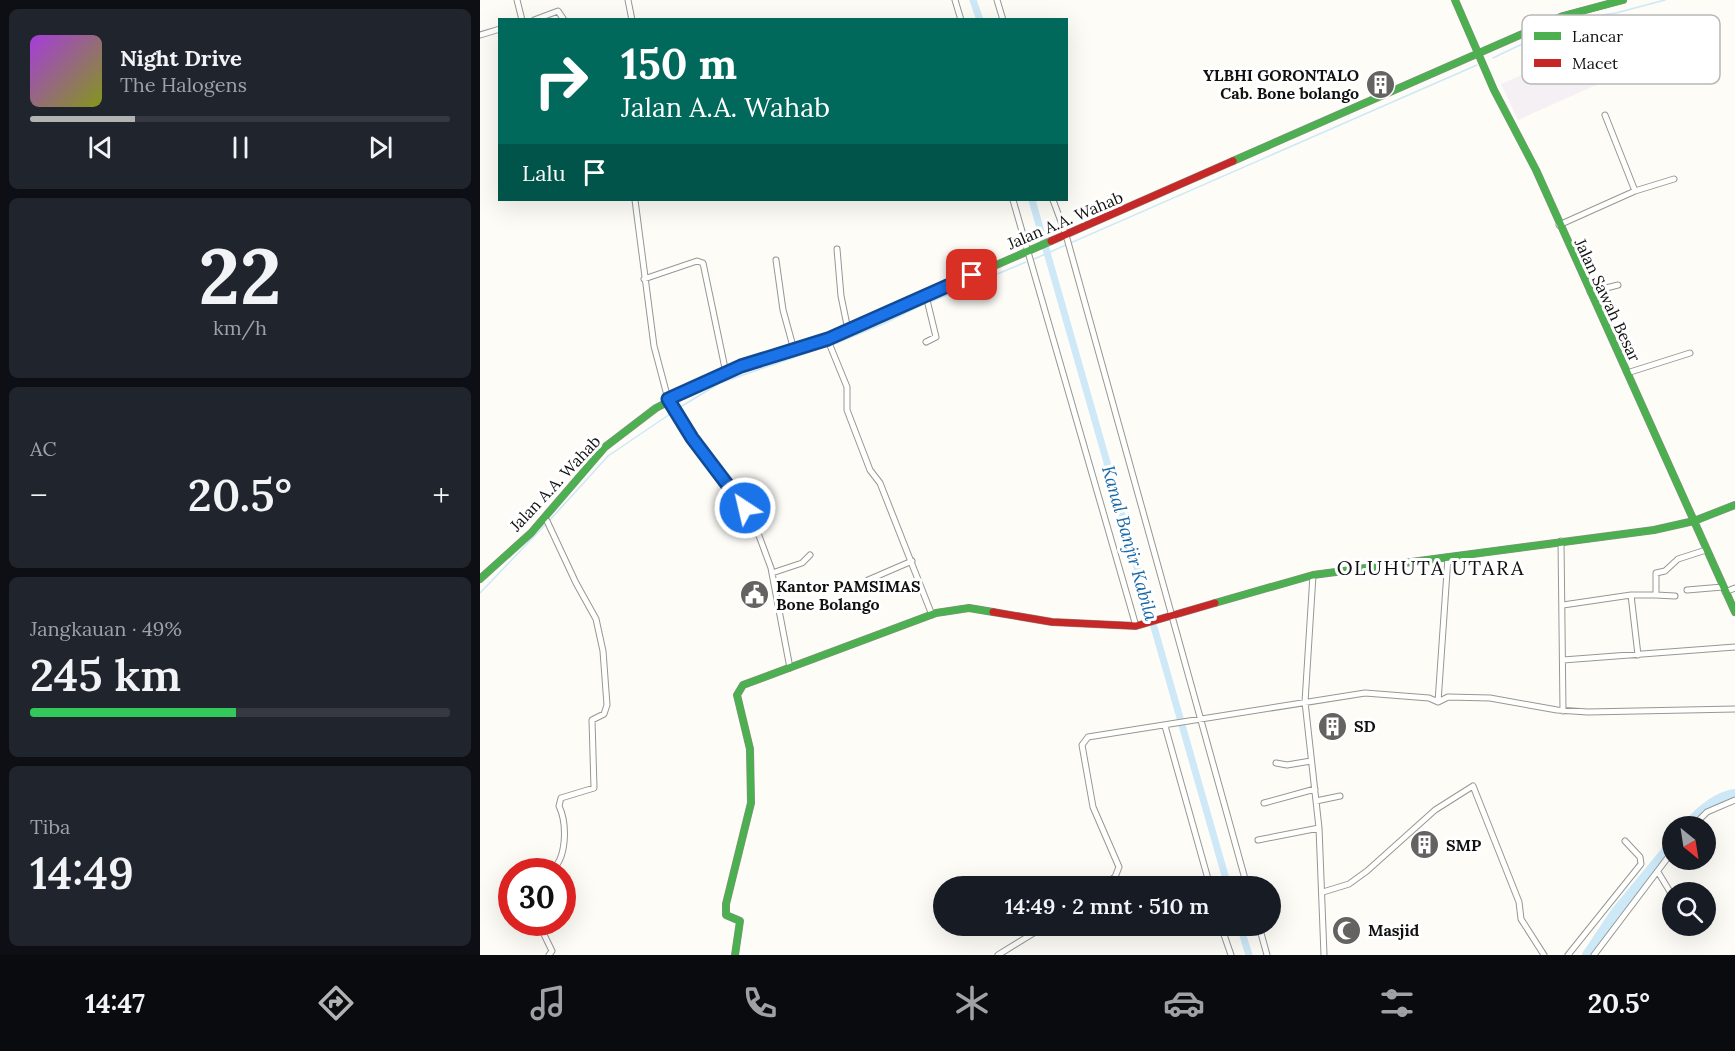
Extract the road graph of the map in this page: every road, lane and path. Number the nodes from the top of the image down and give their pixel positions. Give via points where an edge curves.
1 (517, 0) edge
2 (628, 0) edge
3 (955, 0) edge
4 (998, 0) edge
5 (1455, 0) edge
6 (1623, 0) edge
7 (1567, 15) edge
8 (522, 18) edge
9 (539, 18) edge
10 (563, 18) edge
11 (632, 18) edge
12 (960, 18) edge
13 (1002, 18) edge
14 (498, 30) edge
15 (480, 34) edge
16 (1522, 35) edge
17 (1479, 54) junction
18 (1605, 115) dead end
19 (1674, 179) dead end
20 (1635, 191) junction
21 (635, 201) edge
22 (1013, 201) edge
23 (1053, 201) edge
24 (1559, 225) junction
25 (1064, 236) junction
26 (837, 249) dead end
27 (1032, 249) junction
28 (776, 260) dead end
29 (644, 279) junction
30 (1618, 285) dead end
31 (1590, 292) junction
32 (927, 301) junction
33 (848, 330) junction
34 (926, 342) dead end
35 (829, 343) junction
36 (794, 350) junction
37 (1690, 353) dead end
38 (726, 373) junction
39 (1627, 373) junction
40 (670, 402) junction
41 (1735, 505) edge
42 (547, 521) junction
43 (1694, 521) junction
44 (1561, 541) junction
45 (1706, 550) junction
46 (810, 555) dead end
47 (1448, 556) junction
48 (912, 561) junction
49 (772, 573) junction
50 (1313, 574) junction
51 (480, 579) edge
52 (868, 580) dead end
53 (1735, 588) edge
54 (1724, 589) junction
55 (1687, 590) dead end
56 (1631, 595) junction
57 (1656, 595) junction
58 (1675, 596) dead end
59 (1563, 605) junction
60 (1735, 612) edge
61 (932, 615) junction
62 (1171, 617) junction
63 (1139, 626) junction
64 (1735, 647) edge
65 (1638, 655) junction
66 (1563, 660) junction
67 (790, 668) junction
68 (1305, 702) junction
69 (1438, 702) junction
70 (1735, 709) edge
71 (1563, 711) junction
72 (1201, 720) junction
73 (1165, 726) junction
74 (1311, 761) junction
75 (1276, 763) dead end
76 (1314, 789) junction
77 (1340, 796) dead end
78 (1735, 800) edge
79 (1316, 801) junction
80 (1264, 803) dead end
81 (1703, 816) edge
82 (1319, 828) junction
83 (1258, 840) dead end
84 (1625, 841) dead end
85 (561, 858) edge
86 (1662, 867) edge
87 (1658, 873) junction
88 (1115, 876) edge
89 (1207, 876) edge
90 (1244, 876) edge
91 (1663, 882) edge
92 (1323, 892) junction
93 (545, 936) edge
94 (1029, 936) edge
95 (1224, 936) edge
96 (1262, 936) edge
97 (549, 955) edge
98 (735, 955) edge
99 (998, 955) edge
100 (1230, 955) edge
101 (1267, 955) edge
102 (1324, 955) edge
103 (1544, 955) edge
104 (1568, 955) edge
105 (1594, 955) edge

1 - 8 street
2 - 11 street
3 - 12 street
4 - 13 street
5 - 17 street, Jalan Sawah Besar
6 - 7 street, Jalan A.A. Wahab
9 - 10 street via 558,11
14 - 15 street
16 - 17 street, Jalan A.A. Wahab
17 - 24 street, Jalan Sawah Besar
17 - 25 street, Jalan A.A. Wahab
18 - 20 street
19 - 20 street
20 - 24 street
21 - 29 street
22 - 27 street
23 - 25 street
24 - 31 street, Jalan Sawah Besar
25 - 27 street, Jalan A.A. Wahab
25 - 62 street
26 - 33 street
27 - 32 street, Jalan A.A. Wahab
27 - 63 street
28 - 36 street
29 - 38 street via 697,261 703,263
29 - 40 street via 654,346
30 - 31 street
31 - 39 street, Jalan Sawah Besar
32 - 33 street, Jalan A.A. Wahab
32 - 34 street via 936,336
33 - 35 street, Jalan A.A. Wahab
35 - 36 street, Jalan A.A. Wahab
35 - 48 street via 848,387 847,410
36 - 38 street, Jalan A.A. Wahab
37 - 39 street
38 - 40 street, Jalan A.A. Wahab
39 - 43 street, Jalan Sawah Besar
40 - 42 street, Jalan A.A. Wahab via 604,447
40 - 49 street via 751,517
41 - 43 street
42 - 51 street, Jalan A.A. Wahab
42 - 85 street via 596,619 607,705 604,714 592,720 594,788 561,798 564,851
43 - 44 street via 1642,532
43 - 45 street, Jalan Sawah Besar
44 - 47 street
44 - 59 street
45 - 54 street, Jalan Sawah Besar
45 - 57 street via 1678,559 1665,571 1656,573
46 - 49 street via 802,563
47 - 50 street
47 - 69 street
48 - 52 street
48 - 61 street
49 - 67 street
50 - 62 street
50 - 68 street
53 - 54 street
54 - 55 street
54 - 60 street, Jalan Sawah Besar
56 - 57 street
56 - 59 street
56 - 65 street
57 - 58 street
59 - 66 street
61 - 63 street via 969,608 1052,622
61 - 67 street
62 - 63 street
62 - 72 street
64 - 65 street
65 - 66 street
66 - 71 street
67 - 98 street via 743,685 737,695 750,749 752,803 726,904 726,915 740,921
68 - 69 street via 1375,693
68 - 72 street
68 - 74 street
69 - 71 street via 1448,697 1490,698
70 - 71 street
72 - 73 street
72 - 90 street
73 - 88 street via 1088,736 1082,745 1093,807 1119,867
73 - 89 street
74 - 75 street
74 - 76 street
76 - 79 street
76 - 80 street
77 - 79 street
78 - 81 street
79 - 82 street
82 - 83 street
82 - 92 street
84 - 104 street via 1640,856 1641,864
86 - 87 street
87 - 91 street
87 - 105 street
92 - 102 street
92 - 103 street via 1349,884 1435,810 1473,786 1518,898 1521,919
93 - 97 street via 552,951
94 - 99 street
95 - 100 street
96 - 101 street

